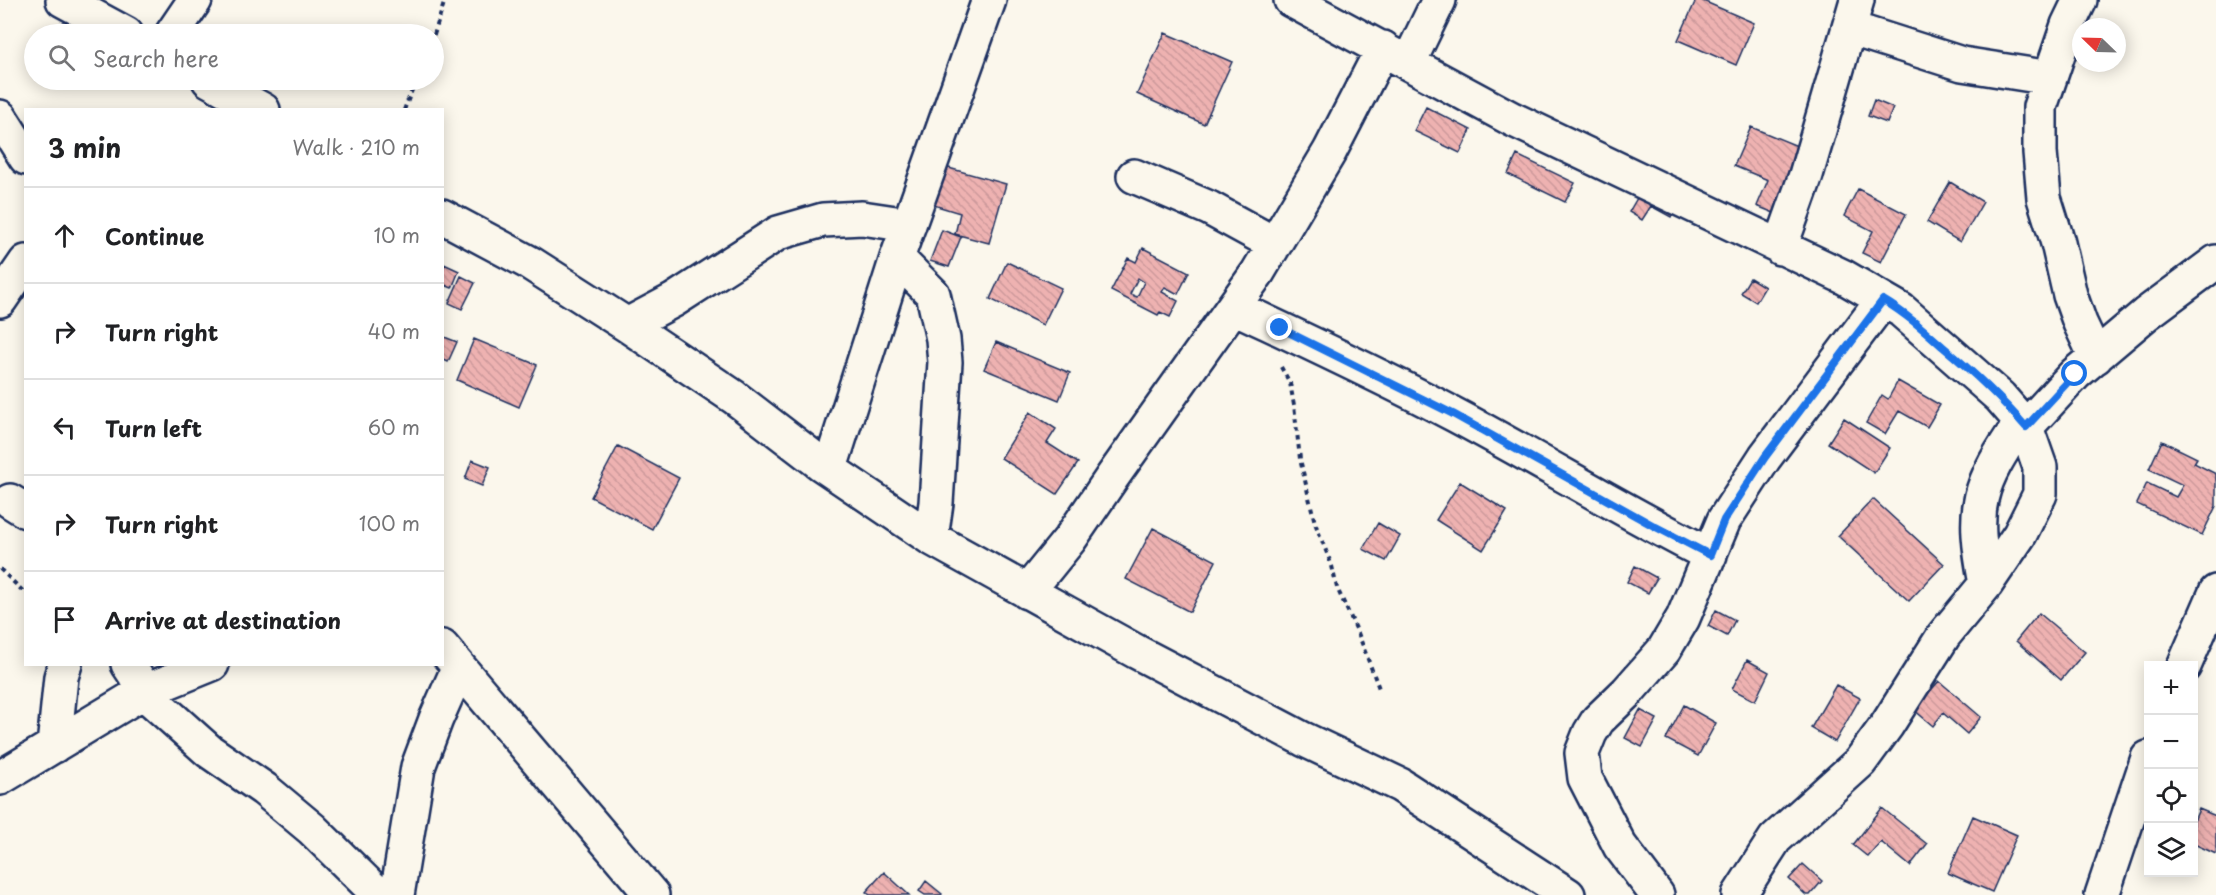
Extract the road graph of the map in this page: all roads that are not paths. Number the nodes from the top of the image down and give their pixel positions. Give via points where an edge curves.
1 (63, 0) edge
2 (195, 0) edge
3 (989, 0) edge
4 (1293, 0) edge
5 (1439, 0) edge
6 (2080, 0) edge
7 (1853, 14) edge
8 (107, 24) edge
9 (179, 24) edge
10 (1396, 55) junction
11 (2050, 78) junction
12 (226, 90) edge
13 (259, 108) edge
14 (0, 117) edge
15 (24, 155) edge
16 (1134, 176) dead end
17 (444, 217) edge
18 (909, 225) junction
19 (1275, 244) junction
20 (1780, 248) junction
21 (897, 258) junction
22 (2216, 262) edge
23 (24, 265) edge
24 (0, 300) edge
25 (1883, 300) junction
26 (1234, 307) junction
27 (627, 325) junction
28 (2096, 357) junction
29 (2024, 424) junction
30 (830, 468) junction
31 (931, 538) junction
32 (1710, 555) junction
33 (1986, 584) junction
34 (1027, 592) junction
35 (2216, 592) edge
36 (451, 657) edge
37 (2186, 661) edge
38 (64, 666) edge
39 (204, 666) edge
40 (139, 682) edge
41 (54, 746) junction
42 (2144, 769) edge
43 (0, 778) edge
44 (379, 895) edge
45 (397, 895) edge
46 (652, 895) edge
47 (1568, 895) edge
48 (1657, 895) edge
49 (1739, 895) edge
50 (2102, 895) edge

1 - 8 street
2 - 9 street
3 - 18 street
4 - 10 street
5 - 10 street
6 - 11 street
7 - 11 street via 1962,64
7 - 20 street via 1806,175
10 - 19 street via 1330,151
10 - 20 street via 1512,119
11 - 28 street via 2040,107 2044,198 2070,296
12 - 13 street
14 - 15 street
16 - 19 street via 1209,208
17 - 27 street via 530,263
18 - 21 street
18 - 27 street via 862,218 823,220 778,233 674,300
19 - 26 street
20 - 25 street
21 - 30 street
21 - 31 street via 933,294 943,339 945,362
22 - 28 street
23 - 24 street
25 - 29 street via 1901,310 1960,361
25 - 32 street via 1765,457 1724,520
26 - 32 street via 1453,414
26 - 34 street via 1070,539
27 - 30 street
28 - 29 street
29 - 33 street via 1990,471 1980,496 1979,549
29 - 33 street via 2040,467 2040,494 2020,534
30 - 31 street
31 - 34 street
32 - 48 street via 1683,618 1664,650 1598,720 1582,753 1585,778 1620,846
33 - 49 street via 1944,635 1860,762 1775,839
34 - 47 street via 1303,740 1400,785
35 - 37 street
36 - 45 street via 436,719 418,767
36 - 46 street
38 - 41 street
39 - 40 street
40 - 41 street
40 - 44 street via 209,751 264,789
41 - 43 street
42 - 50 street

